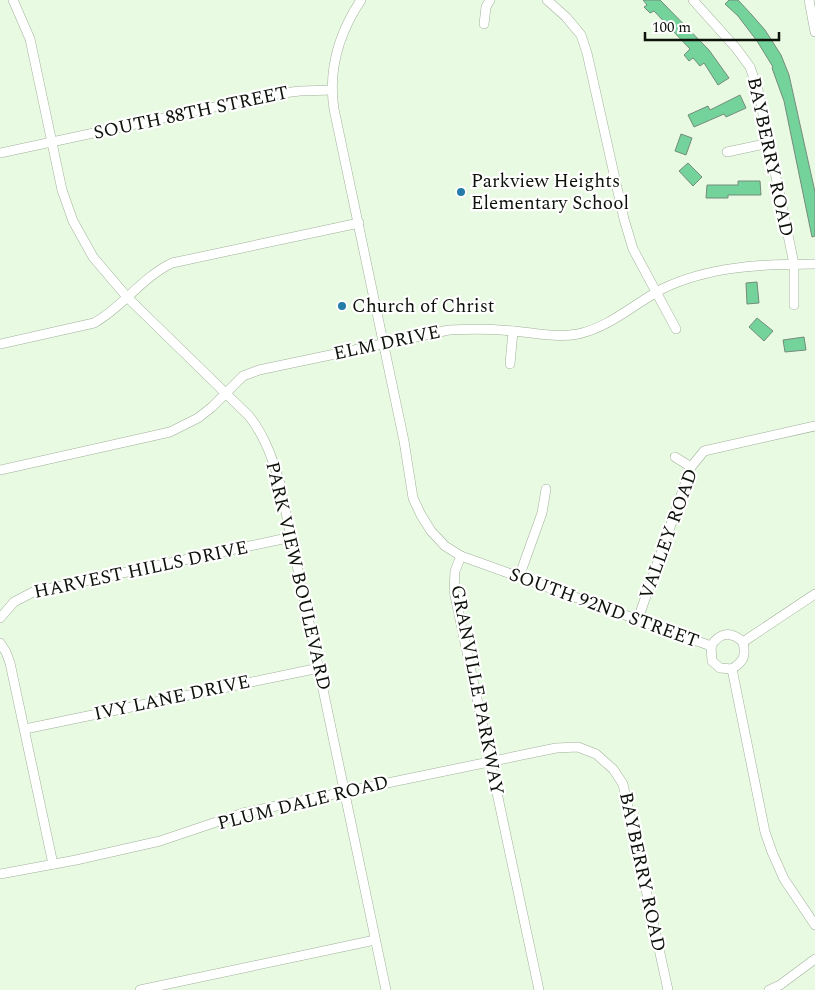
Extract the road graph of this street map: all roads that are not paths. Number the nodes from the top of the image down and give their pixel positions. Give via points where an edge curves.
1 (13, 0) edge
2 (361, 0) edge
3 (490, 0) edge
4 (548, 0) edge
5 (693, 0) edge
6 (809, 0) edge
7 (484, 24) dead end
8 (815, 32) edge
9 (332, 90) junction
10 (51, 142) junction
11 (769, 143) junction
12 (727, 152) dead end
13 (0, 153) edge
14 (359, 223) junction
15 (794, 264) junction
16 (815, 264) edge
17 (656, 293) junction
18 (127, 297) junction
19 (794, 306) dead end
20 (676, 329) dead end
21 (514, 331) junction
22 (0, 344) edge
23 (383, 344) junction
24 (510, 364) dead end
25 (226, 392) junction
26 (815, 426) edge
27 (675, 457) dead end
28 (691, 467) junction
29 (0, 470) edge
30 (546, 488) dead end
31 (292, 537) junction
32 (462, 556) junction
33 (520, 577) junction
34 (815, 594) edge
35 (0, 618) edge
36 (638, 619) junction
37 (743, 642) junction
38 (0, 643) edge
39 (711, 646) junction
40 (319, 668) junction
41 (732, 669) junction
42 (25, 729) junction
43 (578, 747) joint
44 (490, 761) junction
45 (344, 792) junction
46 (54, 864) junction
47 (0, 874) edge
48 (815, 925) edge
49 (375, 940) junction
50 (815, 959) edge
51 (140, 990) edge
52 (386, 990) edge
53 (539, 990) edge
54 (668, 990) edge
55 (769, 990) edge

1 - 10 street, PARK VIEW BOULEVARD via 30,39
2 - 9 street, GRANVILLE PARKWAY via 338,45
3 - 7 street
4 - 17 street via 581,35 632,249
5 - 11 street, BAYBERRY ROAD via 750,68
6 - 8 street
9 - 10 street, SOUTH 88TH STREET via 275,94
9 - 14 street, GRANVILLE PARKWAY
10 - 13 street, SOUTH 88TH STREET
10 - 18 street, PARK VIEW BOULEVARD via 62,190 74,221 93,257
11 - 12 street
11 - 15 street, BAYBERRY ROAD
14 - 18 street via 179,261 151,275
14 - 23 street, GRANVILLE PARKWAY
15 - 16 street, ELM DRIVE
15 - 17 street, ELM DRIVE via 725,268
15 - 19 street, BAYBERRY ROAD
17 - 20 street
17 - 21 street, ELM DRIVE via 604,325 584,332 564,335
18 - 22 street via 94,323
18 - 25 street, PARK VIEW BOULEVARD
21 - 23 street, ELM DRIVE via 449,330
21 - 24 street
23 - 25 street, ELM DRIVE via 253,371
23 - 32 street, GRANVILLE PARKWAY via 413,498 431,531 445,546
25 - 29 street, ELM DRIVE via 198,418 170,432
25 - 31 street, PARK VIEW BOULEVARD via 249,416 266,442
26 - 28 street, VALLEY ROAD via 704,451
27 - 28 street
28 - 36 street, VALLEY ROAD
30 - 33 street via 542,513
31 - 35 street, HARVEST HILLS DRIVE via 33,592 14,602
31 - 40 street, PARK VIEW BOULEVARD
32 - 33 street, SOUTH 92ND STREET
32 - 44 street, GRANVILLE PARKWAY via 455,571 454,592
33 - 36 street, SOUTH 92ND STREET
34 - 37 street
36 - 39 street, SOUTH 92ND STREET
37 - 39 street via 736,635 727,634
37 - 41 street via 745,651 741,663
38 - 42 street via 10,663
39 - 41 street, SOUTH 92ND STREET via 712,661 720,668
40 - 42 street, IVY LANE DRIVE
40 - 45 street, PARK VIEW BOULEVARD
41 - 48 street via 765,832 784,879
42 - 46 street
43 - 44 street, PLUM DALE ROAD
43 - 54 street, BAYBERRY ROAD via 596,754 613,769 623,784
44 - 45 street, PLUM DALE ROAD
44 - 53 street, GRANVILLE PARKWAY
45 - 46 street, PLUM DALE ROAD via 243,813 160,841
45 - 49 street, PARK VIEW BOULEVARD
46 - 47 street, PLUM DALE ROAD
49 - 51 street
49 - 52 street, PARK VIEW BOULEVARD
50 - 55 street

